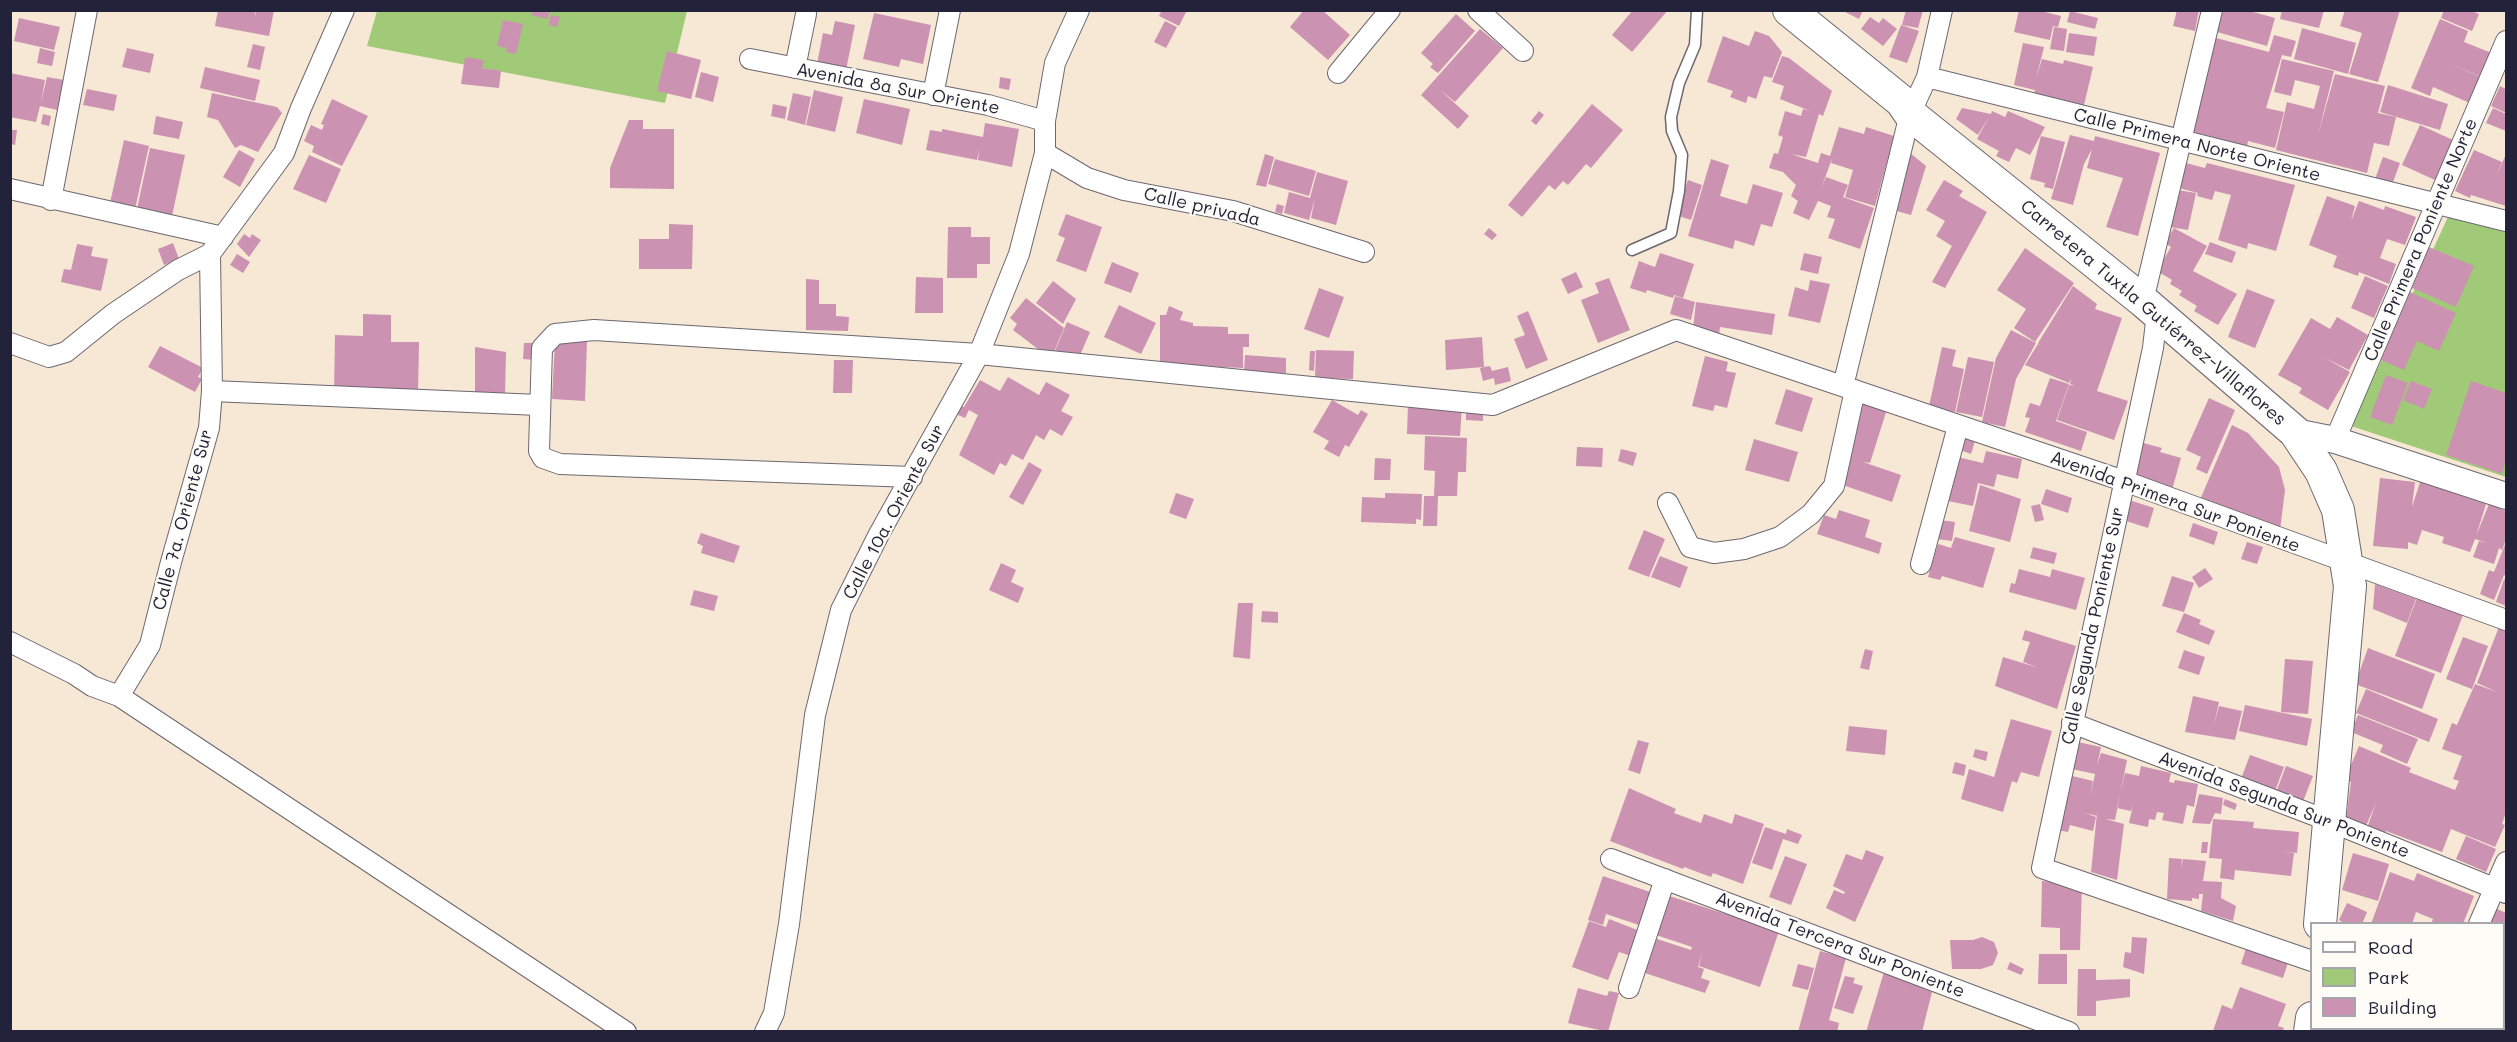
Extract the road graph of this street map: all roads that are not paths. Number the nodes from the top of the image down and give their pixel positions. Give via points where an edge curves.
1 (87, 10) edge
2 (344, 10) edge
3 (950, 10) edge
4 (1079, 10) edge
5 (1390, 10) edge
6 (1478, 10) edge
7 (1697, 10) edge
8 (1789, 10) edge
9 (1942, 10) edge
10 (2212, 10) edge
11 (806, 14) dead end
12 (2506, 41) edge
13 (1523, 51) dead end
14 (750, 59) dead end
15 (795, 68) junction
16 (1338, 73) dead end
17 (1927, 77) junction
18 (933, 95) junction
19 (1910, 114) junction
20 (1045, 121) junction
21 (2182, 142) junction
22 (1045, 153) junction
23 (10, 189) edge
24 (51, 200) junction
25 (2436, 204) junction
26 (2506, 221) edge
27 (223, 237) junction
28 (1632, 250) dead end
29 (1364, 252) dead end
30 (210, 254) junction
31 (2150, 307) junction
32 (10, 343) edge
33 (979, 354) junction
34 (1849, 388) junction
35 (212, 391) junction
36 (539, 405) junction
37 (1958, 426) junction
38 (2295, 432) junction
39 (2335, 440) junction
40 (912, 477) junction
41 (2124, 481) junction
42 (2506, 496) edge
43 (1668, 503) dead end
44 (1921, 564) dead end
45 (2347, 564) junction
46 (2506, 620) edge
47 (10, 642) edge
48 (119, 696) junction
49 (2072, 723) junction
50 (2329, 821) junction
51 (1611, 859) dead end
52 (2506, 862) edge
53 (1665, 879) junction
54 (2501, 891) edge
55 (2320, 922) edge
56 (2480, 922) edge
57 (2310, 960) edge
58 (1629, 988) dead end
59 (626, 1032) edge
60 (765, 1032) edge
61 (2069, 1032) edge

1 - 24 street
2 - 27 street via 284,153
3 - 18 street
4 - 20 street, Calle 10a. Oriente Sur via 1055,63
5 - 16 street
6 - 13 street
7 - 28 lane via 1695,45 1679,83 1671,117 1682,155 1671,233
8 - 19 main road, Carretera Tuxtla Gutiérrez-Villaflores via 1901,101
9 - 17 street
10 - 21 street, Calle Segunda Poniente Sur
11 - 15 street
12 - 25 street, Calle Primera Poniente Norte
14 - 15 street, Avenida 8a Sur Oriente
15 - 18 street, Avenida 8a Sur Oriente
17 - 19 street
17 - 21 street, Calle Primera Norte Oriente
18 - 20 street, Avenida 8a Sur Oriente
19 - 31 main road, Carretera Tuxtla Gutiérrez-Villaflores
19 - 34 street
20 - 22 street, Calle 10a. Oriente Sur
21 - 25 street, Calle Primera Norte Oriente
21 - 31 street, Calle Segunda Poniente Sur
22 - 29 street, Calle privada via 1088,178 1124,190 1233,211
22 - 33 street, Calle 10a. Oriente Sur via 1019,254
23 - 24 street
24 - 27 street
25 - 26 street, Calle Primera Norte Oriente
25 - 39 street, Calle Primera Poniente Norte
27 - 30 street
30 - 32 street via 178,270 113,314 66,352 49,357
30 - 35 street, Calle 7a. Oriente Sur
31 - 38 main road, Carretera Tuxtla Gutiérrez-Villaflores
31 - 41 street, Calle Segunda Poniente Sur via 2153,348
33 - 34 street, Avenida Primera Sur Poniente via 1493,405 1676,330
33 - 36 street, Avenida Primera Sur Poniente via 594,330 555,334 542,348
33 - 40 street, Calle 10a. Oriente Sur
34 - 37 street, Avenida Primera Sur Poniente
34 - 43 street via 1834,486 1811,514 1780,537 1744,549 1714,553 1690,548
35 - 36 street
35 - 48 street, Calle 7a. Oriente Sur via 209,428 150,645
36 - 40 street, Avenida Primera Sur Poniente via 539,451 543,458 560,464
37 - 41 street, Avenida Primera Sur Poniente
37 - 44 street
38 - 39 street
38 - 45 main road, Carretera Tuxtla Gutiérrez-Villaflores via 2321,471 2338,510
39 - 42 street
40 - 60 street, Calle 10a. Oriente Sur via 841,610 815,715 789,924 774,1013
41 - 45 street, Avenida Primera Sur Poniente
41 - 49 street, Calle Segunda Poniente Sur
45 - 46 street, Avenida Primera Sur Poniente
45 - 50 main road, Carretera Tuxtla Gutiérrez-Villaflores via 2350,585
47 - 48 street via 92,686
48 - 59 street
49 - 50 street, Avenida Segunda Sur Poniente
49 - 57 street, Calle Segunda Poniente Sur via 2042,868
50 - 54 street, Avenida Segunda Sur Poniente
50 - 55 main road, Carretera Tuxtla Gutiérrez-Villaflores
51 - 53 street, Avenida Tercera Sur Poniente
52 - 54 street
53 - 58 street
53 - 61 street, Avenida Tercera Sur Poniente
54 - 56 street

